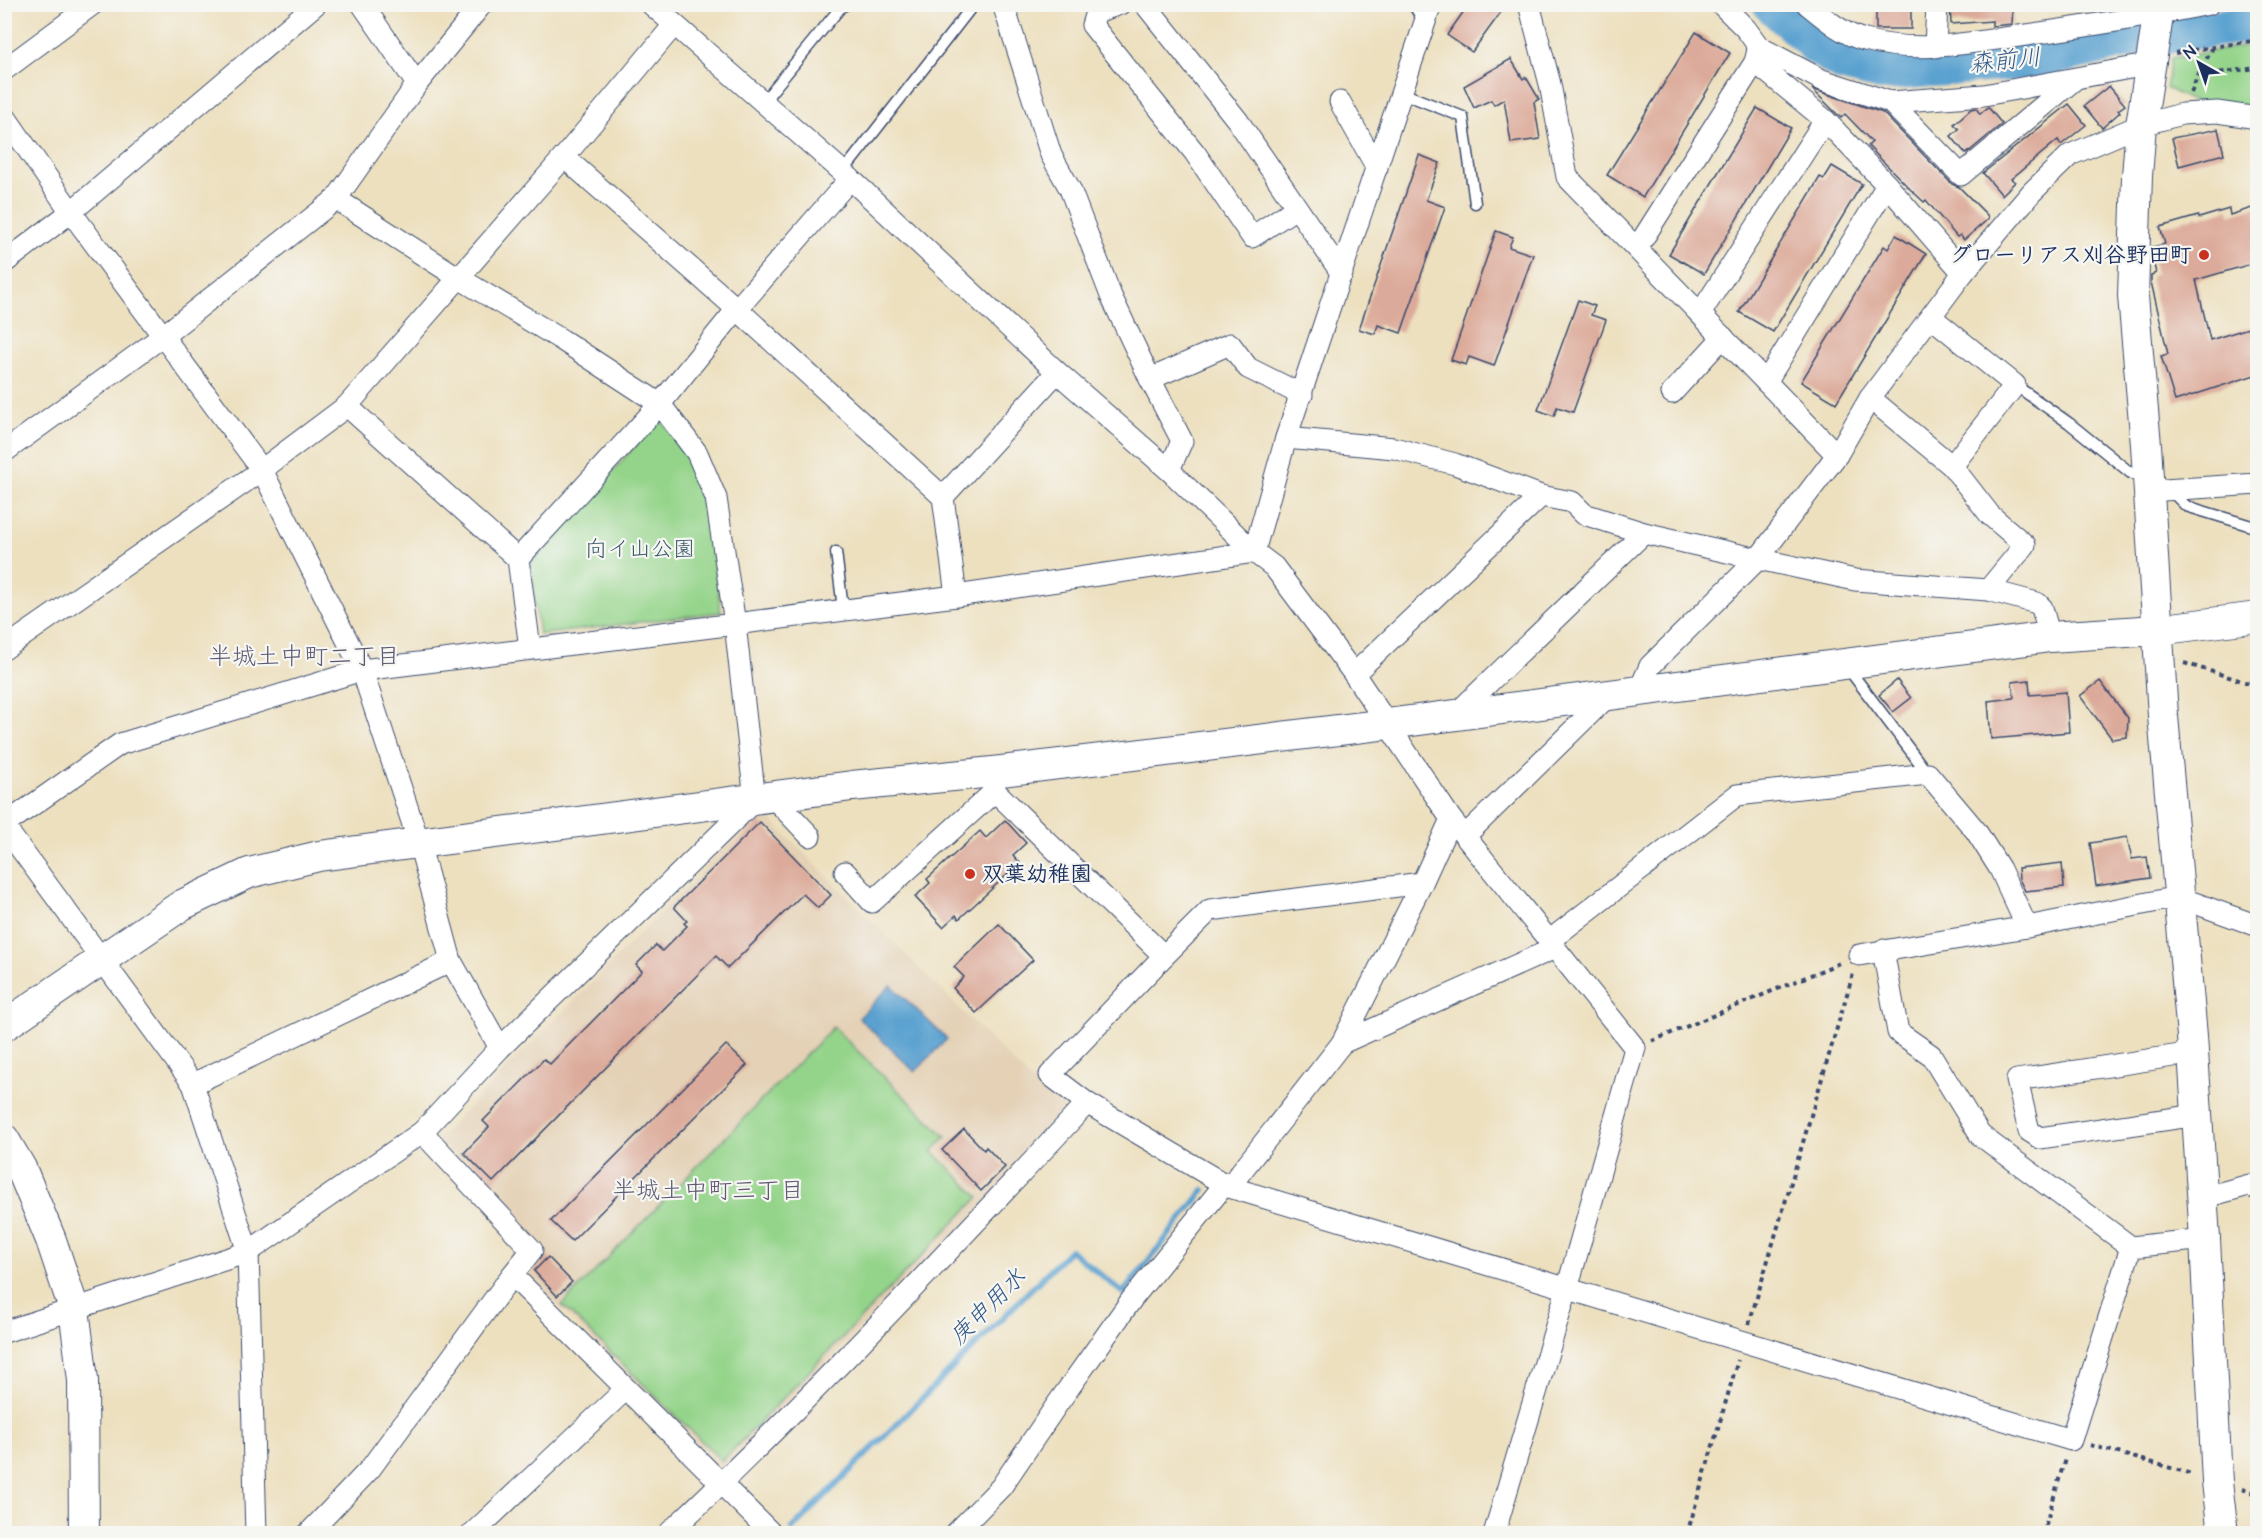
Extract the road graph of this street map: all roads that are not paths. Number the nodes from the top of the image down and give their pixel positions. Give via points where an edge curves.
1 (93, 4) edge
2 (316, 4) edge
3 (362, 4) edge
4 (482, 4) edge
5 (651, 4) edge
6 (974, 4) edge
7 (1003, 4) edge
8 (1120, 4) edge
9 (1145, 4) edge
10 (1413, 4) edge
11 (1529, 4) edge
12 (1721, 4) edge
13 (1807, 4) edge
14 (1937, 4) edge
15 (2209, 4) edge
16 (843, 5) edge
17 (2159, 9) edge
18 (1428, 14) edge
19 (674, 25) junction
20 (1935, 47) junction
21 (1757, 55) junction
22 (2152, 63) junction
23 (4, 70) edge
24 (2075, 79) junction
25 (417, 84) junction
26 (1402, 93) junction
27 (763, 102) junction
28 (1340, 102) dead end
29 (1890, 102) junction
30 (4, 115) edge
31 (2258, 118) edge
32 (1826, 120) junction
33 (2141, 125) junction
34 (564, 157) junction
35 (1377, 168) junction
36 (847, 175) junction
37 (1887, 184) junction
38 (336, 199) junction
39 (1475, 202) dead end
40 (1296, 208) junction
41 (71, 212) junction
42 (1637, 248) junction
43 (4, 263) edge
44 (1964, 273) junction
45 (1342, 274) junction
46 (459, 278) junction
47 (737, 309) junction
48 (1700, 314) junction
49 (1931, 317) junction
50 (163, 336) junction
51 (1723, 337) junction
52 (1057, 372) junction
53 (1150, 379) junction
54 (1766, 382) junction
55 (2015, 385) junction
56 (1672, 393) dead end
57 (1302, 395) junction
58 (1870, 398) junction
59 (660, 404) junction
60 (348, 406) junction
61 (1286, 438) junction
62 (4, 452) edge
63 (1837, 455) junction
64 (1952, 466) junction
65 (262, 470) junction
66 (1169, 470) junction
67 (2258, 484) edge
68 (2150, 485) junction
69 (1541, 496) junction
70 (943, 497) junction
71 (2258, 528) edge
72 (1644, 533) junction
73 (837, 552) dead end
74 (1254, 552) junction
75 (1758, 559) junction
76 (518, 560) junction
77 (1988, 590) junction
78 (956, 596) junction
79 (843, 609) junction
80 (2258, 617) edge
81 (735, 624) junction
82 (2050, 637) junction
83 (2158, 642) junction
84 (530, 648) junction
85 (4, 649) edge
86 (1845, 665) junction
87 (362, 670) junction
88 (1354, 674) junction
89 (1639, 691) junction
90 (1608, 696) junction
91 (1456, 714) junction
92 (1388, 724) junction
93 (1929, 774) junction
94 (994, 781) junction
95 (764, 799) junction
96 (1450, 819) junction
97 (4, 826) edge
98 (810, 836) dead end
99 (1465, 836) junction
100 (419, 843) junction
101 (845, 872) dead end
102 (1422, 884) junction
103 (2178, 897) junction
104 (2258, 926) edge
105 (2026, 927) junction
106 (1552, 945) junction
107 (1883, 950) junction
108 (1858, 955) road end
109 (1164, 956) junction
110 (101, 958) junction
111 (451, 961) junction
112 (4, 1026) edge
113 (1342, 1043) junction
114 (500, 1048) junction
115 (2193, 1053) junction
116 (193, 1084) junction
117 (1087, 1103) junction
118 (2197, 1115) junction
119 (422, 1132) junction
120 (4, 1139) edge
121 (1227, 1185) junction
122 (2258, 1190) edge
123 (2202, 1198) junction
124 (2205, 1239) junction
125 (2131, 1247) junction
126 (248, 1252) junction
127 (512, 1275) junction
128 (1568, 1289) junction
129 (74, 1309) junction
130 (4, 1332) edge
131 (626, 1389) junction
132 (722, 1484) junction
133 (84, 1533) edge
134 (256, 1533) edge
135 (308, 1533) edge
136 (472, 1533) edge
137 (668, 1533) edge
138 (772, 1533) edge
139 (955, 1533) edge
140 (1494, 1533) edge
141 (2223, 1533) edge

1 - 23 street
2 - 41 street
3 - 25 street
4 - 25 street
5 - 19 street
6 - 36 lane
7 - 53 street via 1051,155 1070,189 1111,296
8 - 40 street via 1096,12 1092,25 1196,153 1252,237
9 - 40 street via 1238,121
10 - 18 lane
11 - 42 street via 1550,84 1567,177
12 - 21 street via 1746,29
13 - 20 street via 1862,40 1896,47
14 - 20 street
15 - 17 street
16 - 27 lane
17 - 20 street
17 - 22 street
18 - 26 street
19 - 27 street
19 - 34 street
21 - 29 street
21 - 32 street
21 - 42 street
22 - 24 street
22 - 33 street
24 - 29 street via 1984,95
24 - 29 street via 1961,175
25 - 38 street
26 - 35 street
26 - 39 lane via 1463,117
27 - 36 street
28 - 35 street
30 - 41 street
31 - 33 street via 2217,112 2182,114
32 - 37 street
32 - 48 street
33 - 44 street via 2070,155 2032,192
33 - 68 street via 2133,296
34 - 46 street
34 - 47 street
35 - 45 street
36 - 47 street
36 - 52 street
37 - 44 street
37 - 54 street
38 - 46 street
38 - 50 street
40 - 45 street
41 - 43 street
41 - 50 street
42 - 48 street
44 - 49 street
45 - 57 street
46 - 59 street
46 - 60 street
47 - 59 street
47 - 70 street
48 - 51 street
49 - 55 street
49 - 58 street
50 - 62 street
50 - 65 street
51 - 54 street
51 - 56 street
52 - 66 street
52 - 70 street
53 - 57 street via 1230,344 1248,368
53 - 66 street via 1182,441
54 - 63 street
55 - 64 street
55 - 68 lane
57 - 61 street
58 - 63 street
58 - 64 street
59 - 76 street
59 - 81 street via 697,453 716,498
60 - 65 street
60 - 76 street
61 - 69 street via 1394,448 1455,464
61 - 74 street
63 - 75 street
64 - 77 street via 1990,515 2025,545
65 - 85 street
65 - 87 street
66 - 74 street
67 - 68 street
68 - 71 lane via 2186,506
68 - 83 street
69 - 72 street via 1572,502 1584,514
69 - 88 street
70 - 78 street
72 - 75 street
72 - 91 street
73 - 79 lane
74 - 78 street
74 - 88 street via 1274,567
75 - 77 street via 1855,580
75 - 89 street via 1650,666
76 - 84 street
77 - 82 street via 2037,603 2043,609
78 - 79 street
79 - 81 street
80 - 83 street
81 - 84 street
81 - 95 street
82 - 83 street
82 - 86 street
83 - 103 street
84 - 87 street
86 - 89 street
86 - 93 lane
87 - 97 street via 120,744
87 - 100 street
88 - 92 street
89 - 90 street
90 - 91 street
90 - 99 street
91 - 92 street
92 - 94 street
92 - 96 street
93 - 105 street via 1976,831 2000,869
93 - 106 street via 1737,795
94 - 95 street via 852,786
94 - 101 street via 872,902
94 - 109 street
95 - 98 street
95 - 100 street
95 - 114 street
96 - 99 street
96 - 102 street
97 - 110 street
99 - 106 street
100 - 110 street via 319,856 249,873 182,905
100 - 111 street
102 - 109 street via 1210,910
102 - 113 street
103 - 104 street
103 - 105 street
103 - 115 street
105 - 107 street
106 - 113 street
106 - 128 street via 1635,1048
107 - 108 street
107 - 125 street via 1898,1032 1931,1054 1980,1135
109 - 117 street via 1050,1075
110 - 112 street
110 - 116 street
111 - 114 street
111 - 116 street
113 - 121 street
114 - 119 street
115 - 118 street
115 - 118 street via 2017,1080 2029,1131 2040,1138
116 - 126 street
117 - 121 street
117 - 132 street via 912,1291
118 - 123 street
119 - 126 street
119 - 127 street via 532,1250
120 - 129 street via 21,1168
121 - 128 street
121 - 139 street via 1132,1299 1001,1487
122 - 123 street via 2249,1185
123 - 124 street
124 - 125 street
124 - 141 street
125 - 128 street via 2071,1440
126 - 129 street
126 - 134 street
127 - 131 street
127 - 135 street via 370,1469
128 - 140 street
129 - 130 street
129 - 133 street via 83,1380
131 - 132 street
131 - 136 street
132 - 137 street
132 - 138 street

